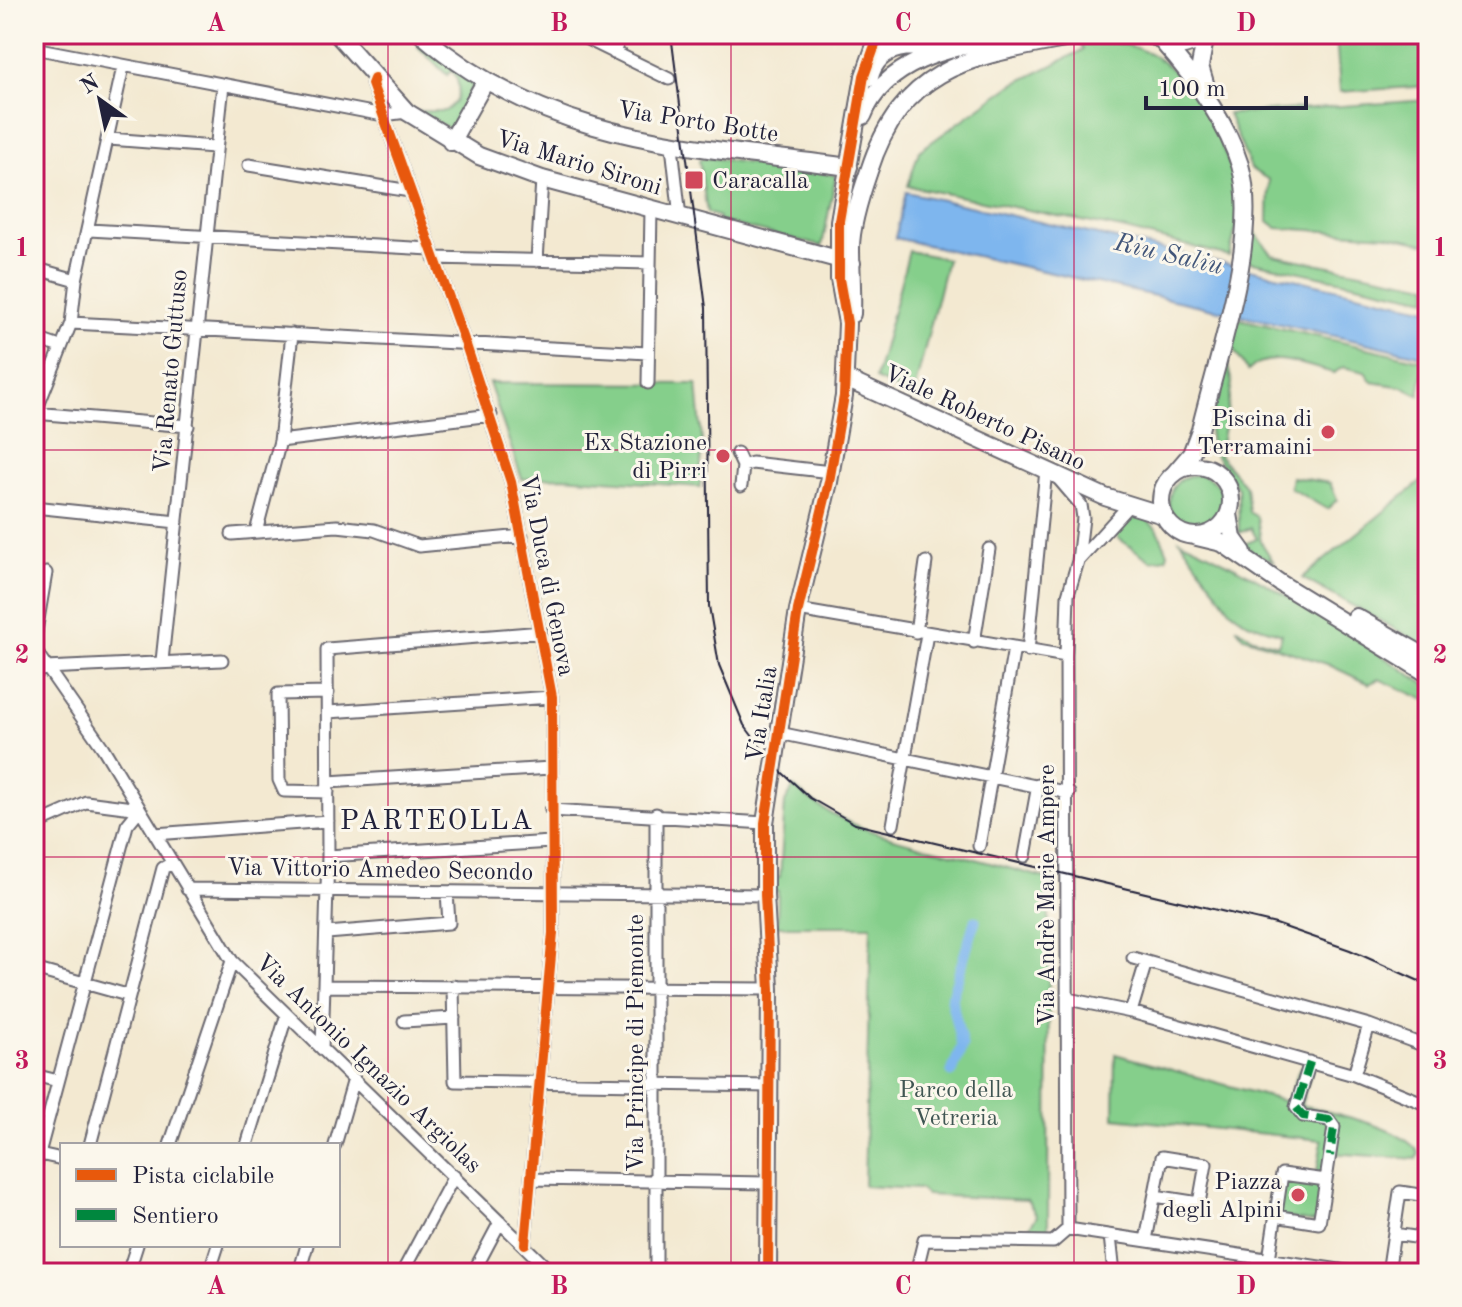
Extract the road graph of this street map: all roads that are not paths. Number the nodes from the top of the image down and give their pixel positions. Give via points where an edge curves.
1 (337, 34) edge
2 (421, 34) edge
3 (577, 34) edge
4 (621, 34) edge
5 (881, 34) edge
6 (1022, 34) edge
7 (1090, 34) edge
8 (1206, 34) edge
9 (1215, 34) edge
10 (897, 37) edge
11 (1154, 37) edge
12 (934, 44) edge
13 (34, 48) edge
14 (614, 53) junction
15 (1202, 57) junction
16 (123, 67) junction
17 (374, 79) junction
18 (669, 79) dead end
19 (486, 80) junction
20 (223, 85) junction
21 (860, 94) junction
22 (407, 112) junction
23 (1215, 113) junction
24 (383, 115) junction
25 (109, 139) junction
26 (451, 142) junction
27 (672, 146) junction
28 (214, 147) junction
29 (249, 165) dead end
30 (849, 167) junction
31 (542, 179) junction
32 (410, 191) junction
33 (651, 209) junction
34 (680, 217) junction
35 (89, 230) junction
36 (205, 237) junction
37 (433, 254) junction
38 (537, 261) junction
39 (845, 262) junction
40 (650, 263) junction
41 (34, 268) edge
42 (76, 280) junction
43 (71, 323) junction
44 (196, 331) junction
45 (292, 334) junction
46 (34, 338) edge
47 (466, 345) junction
48 (60, 347) junction
49 (648, 353) junction
50 (846, 379) junction
51 (648, 383) dead end
52 (34, 414) edge
53 (491, 415) junction
54 (188, 426) junction
55 (1200, 430) junction
56 (280, 441) junction
57 (737, 453) dead end
58 (743, 466) junction
59 (831, 472) junction
60 (1217, 472) junction
61 (1051, 473) junction
62 (1171, 477) junction
63 (741, 486) dead end
64 (1105, 497) junction
65 (1129, 505) junction
66 (34, 507) edge
67 (1229, 514) junction
68 (1163, 515) junction
69 (177, 522) junction
70 (256, 532) junction
71 (232, 534) dead end
72 (522, 536) junction
73 (1197, 537) junction
74 (989, 549) dead end
75 (1078, 561) junction
76 (926, 562) dead end
77 (46, 573) dead end
78 (798, 610) junction
79 (542, 632) junction
80 (921, 633) junction
81 (974, 642) junction
82 (34, 643) edge
83 (1014, 648) junction
84 (34, 649) edge
85 (1028, 651) junction
86 (1066, 656) junction
87 (1428, 658) edge
88 (222, 660) dead end
89 (162, 661) junction
90 (45, 668) junction
91 (34, 674) edge
92 (1428, 674) edge
93 (328, 693) junction
94 (552, 697) junction
95 (328, 712) junction
96 (779, 733) junction
97 (906, 757) junction
98 (551, 768) junction
99 (992, 774) junction
100 (1038, 785) junction
101 (328, 787) junction
102 (1069, 793) junction
103 (140, 809) junction
104 (551, 810) junction
105 (656, 814) junction
106 (328, 821) junction
107 (765, 823) junction
108 (34, 825) edge
109 (893, 825) dead end
110 (155, 834) junction
111 (551, 842) junction
112 (979, 846) dead end
113 (328, 856) junction
114 (1025, 856) dead end
115 (172, 863) junction
116 (187, 889) junction
117 (327, 890) junction
118 (447, 892) junction
119 (552, 892) junction
120 (657, 894) junction
121 (765, 895) junction
122 (327, 933) junction
123 (1133, 958) dead end
124 (232, 961) junction
125 (1146, 962) junction
126 (34, 969) edge
127 (85, 983) junction
128 (325, 986) junction
129 (453, 986) junction
130 (548, 987) junction
131 (657, 987) junction
132 (770, 989) junction
133 (127, 995) junction
134 (1068, 999) junction
135 (1131, 1012) junction
136 (286, 1017) junction
137 (454, 1018) junction
138 (404, 1021) dead end
139 (1369, 1025) junction
140 (1428, 1047) edge
141 (322, 1049) junction
142 (1310, 1062) junction
143 (34, 1075) edge
144 (1354, 1075) junction
145 (354, 1079) junction
146 (58, 1081) junction
147 (539, 1082) junction
148 (657, 1086) junction
149 (771, 1086) junction
150 (1428, 1105) edge
151 (90, 1143) edge
152 (171, 1143) edge
153 (248, 1143) edge
154 (336, 1143) edge
155 (36, 1153) edge
156 (60, 1159) edge
157 (34, 1172) edge
158 (454, 1176) junction
159 (532, 1179) junction
160 (657, 1180) junction
161 (1326, 1180) junction
162 (767, 1183) junction
163 (1155, 1196) junction
164 (1428, 1196) edge
165 (1275, 1216) junction
166 (500, 1222) junction
167 (1068, 1229) junction
168 (1394, 1234) junction
169 (1110, 1236) junction
170 (1428, 1239) edge
171 (1146, 1240) junction
172 (525, 1244) junction
173 (136, 1247) edge
174 (217, 1247) edge
175 (306, 1247) edge
176 (1269, 1259) junction
177 (1332, 1271) edge
178 (474, 1272) edge
179 (128, 1273) edge
180 (209, 1273) edge
181 (299, 1273) edge
182 (402, 1273) edge
183 (552, 1273) edge
184 (656, 1273) edge
185 (768, 1273) edge
186 (916, 1273) edge
187 (1114, 1273) edge
188 (1359, 1273) edge
189 (1388, 1273) edge

1 - 17 street, Via Mario Sironi
2 - 19 street, Via Porto Botte
3 - 14 street
4 - 14 street
5 - 10 street
5 - 21 street
6 - 12 street
7 - 39 street, Via Italia via 983,58 935,75 897,108 879,138
8 - 11 street via 1190,45 1177,46
8 - 15 street
9 - 15 street
10 - 12 street
10 - 21 street via 891,51 872,67
11 - 23 street
12 - 30 street via 918,62 879,88 863,115 856,158
13 - 16 street
14 - 18 street
15 - 23 street via 1203,82
16 - 20 street
16 - 25 street
17 - 22 street, Via Mario Sironi
17 - 24 street, Via Duca di Genova
19 - 26 street
19 - 27 street, Via Porto Botte via 577,123
20 - 24 street
20 - 28 street, Via Renato Guttuso
21 - 30 street
22 - 24 street
22 - 26 street, Via Mario Sironi
23 - 55 street via 1240,165 1247,203 1241,256
24 - 32 street, Via Duca di Genova
25 - 28 street
25 - 35 street
26 - 31 street, Via Mario Sironi
27 - 30 street, Via Porto Botte
27 - 34 street
28 - 36 street, Via Renato Guttuso
29 - 32 street
30 - 39 street, Via Italia via 839,221
31 - 33 street, Via Mario Sironi
31 - 38 street
32 - 37 street, Via Duca di Genova
33 - 34 street, Via Mario Sironi
33 - 40 street
34 - 39 street, Via Mario Sironi
35 - 36 street
35 - 42 street
36 - 37 street
36 - 44 street, Via Renato Guttuso
37 - 38 street
37 - 47 street, Via Duca di Genova
38 - 40 street
39 - 50 street, Via Italia via 852,314 847,323
40 - 49 street
41 - 42 street
42 - 43 street
43 - 44 street
43 - 48 street
44 - 45 street
44 - 54 street, Via Renato Guttuso
45 - 47 street
45 - 56 street
46 - 48 street
47 - 49 street
47 - 53 street, Via Duca di Genova
48 - 52 street
49 - 51 street
50 - 59 street, Via Italia
50 - 61 street, Viale Roberto Pisano
52 - 54 street
53 - 56 street
53 - 72 street, Via Duca di Genova
54 - 69 street, Via Renato Guttuso
55 - 60 street
55 - 62 street via 1191,454
56 - 70 street
57 - 58 street
58 - 59 street
58 - 63 street
59 - 78 street, Via Italia
60 - 62 street via 1198,466
60 - 67 street via 1230,491
61 - 64 street, Viale Roberto Pisano
61 - 75 street, Via Andrè Marie Ampere via 1081,505
61 - 85 street
62 - 64 street, Viale Roberto Pisano via 1145,496
62 - 68 street via 1161,494
64 - 65 street, Viale Roberto Pisano
65 - 68 street, Viale Roberto Pisano
65 - 75 street, Via Andrè Marie Ampere
66 - 69 street
67 - 73 street via 1217,531
67 - 87 street via 1233,538 1245,554
68 - 73 street via 1175,530
69 - 89 street, Via Renato Guttuso
70 - 71 street
70 - 72 street via 337,526 374,530 419,546
72 - 79 street, Via Duca di Genova
73 - 92 street via 1222,543
74 - 81 street
75 - 86 street, Via Andrè Marie Ampere via 1068,595
76 - 80 street
77 - 82 street
78 - 80 street
78 - 96 street, Via Italia
79 - 93 street via 327,649
79 - 94 street, Via Duca di Genova
80 - 81 street
80 - 97 street
81 - 83 street
83 - 85 street
83 - 99 street
84 - 90 street, Via Antonio Ignazio Argiolas
85 - 86 street
86 - 102 street, Via Andrè Marie Ampere
88 - 89 street
89 - 90 street
90 - 91 street
90 - 103 street, Via Antonio Ignazio Argiolas
93 - 95 street
93 - 101 street via 278,694 279,780 284,791
94 - 95 street
94 - 98 street, Via Duca di Genova
95 - 101 street
96 - 97 street
96 - 107 street, Via Italia
97 - 99 street
97 - 109 street
98 - 101 street
98 - 104 street, Via Duca di Genova
99 - 100 street
99 - 112 street
100 - 102 street
100 - 114 street
101 - 106 street
102 - 134 street, Via Andrè Marie Ampere
103 - 108 street via 86,802
103 - 110 street, Via Antonio Ignazio Argiolas
103 - 127 street via 127,825
104 - 105 street
104 - 111 street, Via Duca di Genova
105 - 107 street
105 - 120 street, Via Principe di Piemonte
106 - 110 street
106 - 113 street
107 - 121 street, Via Italia
110 - 115 street, Via Antonio Ignazio Argiolas
111 - 113 street
111 - 119 street, Via Duca di Genova
113 - 117 street
115 - 116 street, Via Antonio Ignazio Argiolas
115 - 133 street via 163,868
116 - 117 street, Via Vittorio Amedeo Secondo
116 - 124 street, Via Antonio Ignazio Argiolas
117 - 118 street, Via Vittorio Amedeo Secondo
117 - 122 street
118 - 119 street, Via Vittorio Amedeo Secondo
118 - 122 street via 449,923
119 - 120 street, Via Vittorio Amedeo Secondo
119 - 130 street, Via Duca di Genova
120 - 121 street, Via Vittorio Amedeo Secondo
120 - 131 street, Via Principe di Piemonte
121 - 132 street, Via Italia
122 - 128 street
123 - 125 street
124 - 136 street, Via Antonio Ignazio Argiolas
124 - 152 street
125 - 135 street
125 - 139 street
126 - 127 street
127 - 133 street
127 - 146 street
128 - 129 street
128 - 141 street
129 - 130 street
129 - 137 street
130 - 131 street
130 - 147 street, Via Duca di Genova
131 - 132 street
131 - 148 street, Via Principe di Piemonte
132 - 149 street, Via Italia
133 - 151 street
134 - 135 street
134 - 167 street, Via Andrè Marie Ampere
135 - 142 street
136 - 141 street, Via Antonio Ignazio Argiolas
136 - 153 street
137 - 138 street
137 - 147 street via 455,1081
139 - 140 street
139 - 144 street
141 - 145 street, Via Antonio Ignazio Argiolas
142 - 144 street
142 - 161 street via 1296,1107 1303,1116 1329,1120 1334,1127
143 - 146 street
144 - 150 street
145 - 154 street
145 - 158 street, Via Antonio Ignazio Argiolas
146 - 155 street
147 - 148 street
147 - 159 street, Via Duca di Genova
148 - 149 street
148 - 160 street, Via Principe di Piemonte
149 - 162 street, Via Italia
155 - 156 street
155 - 157 street
158 - 166 street, Via Antonio Ignazio Argiolas
158 - 182 street
159 - 160 street
159 - 172 street, Via Duca di Genova
160 - 162 street
160 - 184 street, Via Principe di Piemonte
161 - 165 street via 1282,1174
161 - 165 street via 1319,1223
162 - 185 street, Via Italia
163 - 163 street via 1199,1203 1206,1164 1162,1157
163 - 171 street
164 - 168 street via 1400,1192
165 - 176 street
166 - 172 street, Via Antonio Ignazio Argiolas
166 - 178 street
167 - 169 street
167 - 186 street via 1053,1242 924,1240
168 - 170 street
168 - 189 street
169 - 171 street
169 - 187 street
171 - 176 street
172 - 183 street, Via Antonio Ignazio Argiolas
173 - 179 street
174 - 180 street
175 - 181 street
176 - 177 street
177 - 188 street

